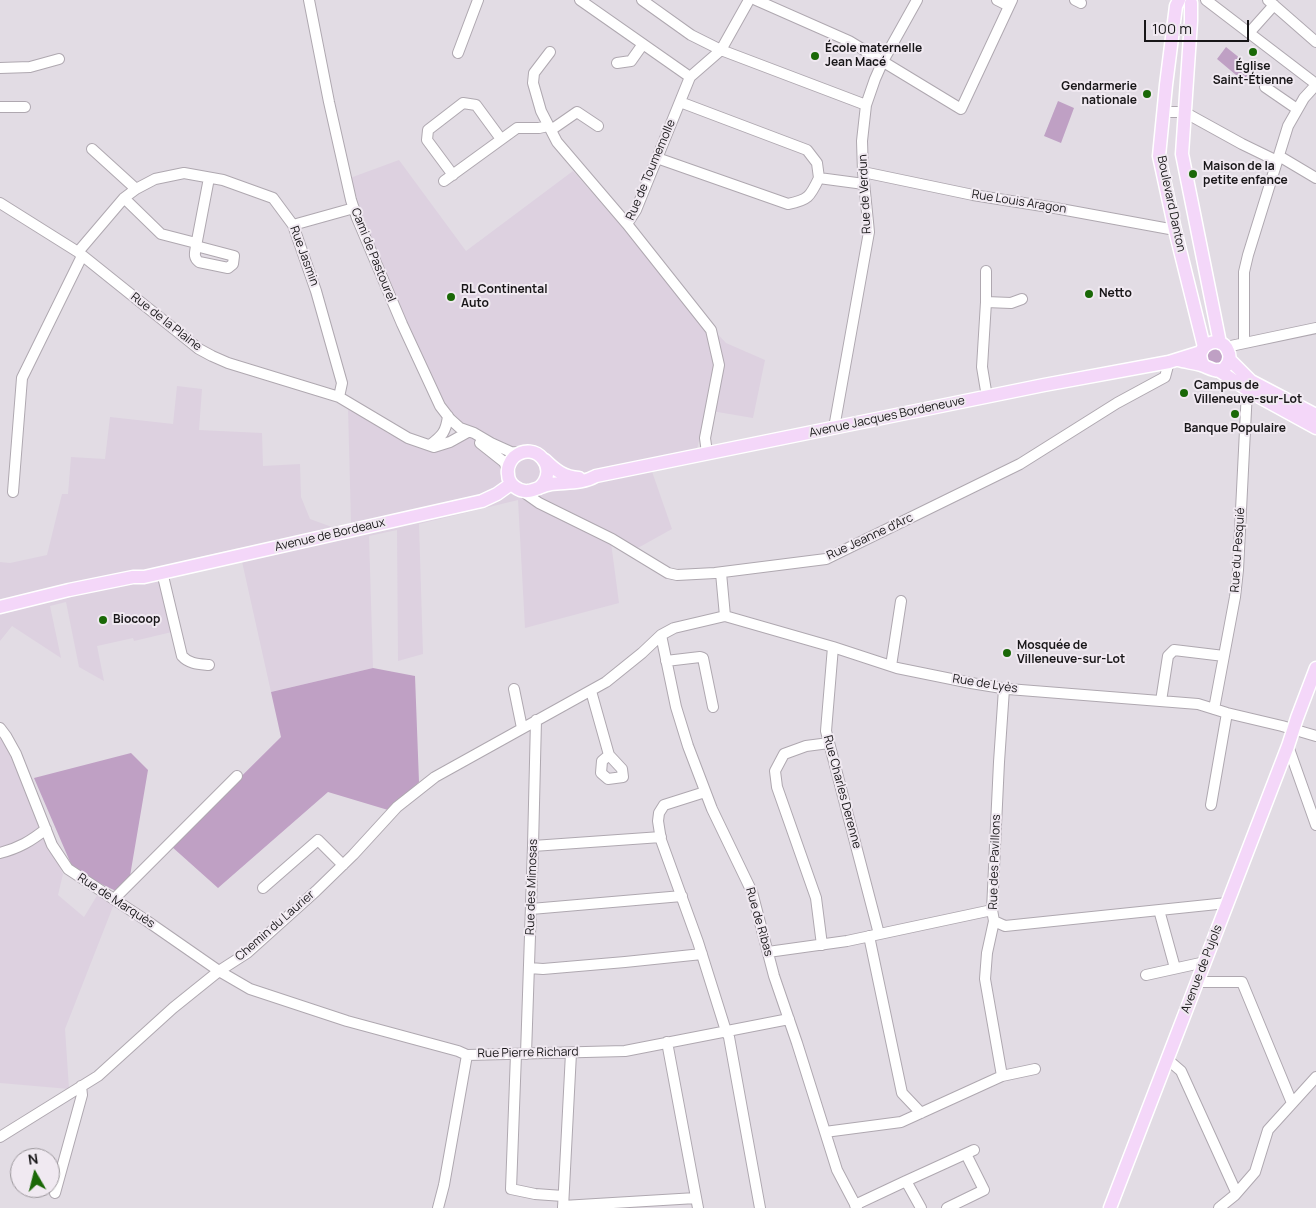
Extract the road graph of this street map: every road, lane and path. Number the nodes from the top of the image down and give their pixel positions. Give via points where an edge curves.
1 (309, 0) edge
2 (478, 0) edge
3 (580, 0) edge
4 (642, 0) edge
5 (749, 0) edge
6 (756, 0) edge
7 (917, 0) edge
8 (996, 0) edge
9 (1206, 0) edge
10 (1187, 1) edge
11 (1271, 2) edge
12 (1011, 3) edge
13 (1249, 33) junction
14 (1316, 42) edge
15 (643, 44) junction
16 (721, 50) junction
17 (550, 52) dead end
18 (458, 53) dead end
19 (59, 59) dead end
20 (883, 61) junction
21 (617, 63) dead end
22 (0, 68) edge
23 (690, 77) junction
24 (1316, 84) edge
25 (1265, 87) dead end
26 (680, 102) junction
27 (866, 105) junction
28 (0, 106) edge
29 (25, 107) dead end
30 (1297, 110) junction
31 (1164, 112) junction
32 (1184, 112) junction
33 (598, 126) dead end
34 (550, 128) junction
35 (502, 139) junction
36 (92, 149) dead end
37 (657, 158) junction
38 (1278, 159) junction
39 (863, 172) junction
40 (209, 178) junction
41 (819, 178) junction
42 (1316, 178) edge
43 (864, 184) junction
44 (136, 190) junction
45 (124, 198) junction
46 (0, 203) edge
47 (1192, 204) junction
48 (354, 208) junction
49 (1171, 209) junction
50 (293, 224) junction
51 (627, 224) junction
52 (1196, 227) junction
53 (1175, 230) junction
54 (80, 254) junction
55 (986, 271) dead end
56 (1022, 299) dead end
57 (986, 302) junction
58 (1215, 317) junction
59 (1198, 321) junction
60 (1316, 328) edge
61 (1244, 342) junction
62 (1203, 349) junction
63 (1225, 349) junction
64 (1173, 361) junction
65 (1204, 366) junction
66 (1218, 370) junction
67 (1247, 390) junction
68 (339, 397) junction
69 (987, 397) junction
70 (1316, 415) edge
71 (448, 416) junction
72 (834, 428) junction
73 (1316, 428) edge
74 (468, 432) junction
75 (430, 445) junction
76 (521, 453) junction
77 (707, 453) junction
78 (544, 460) junction
79 (508, 470) junction
80 (596, 476) junction
81 (517, 487) junction
82 (539, 488) junction
83 (13, 492) dead end
84 (543, 504) junction
85 (162, 572) junction
86 (721, 573) junction
87 (144, 577) junction
88 (67, 591) junction
89 (901, 601) dead end
90 (30, 606) junction
91 (0, 607) edge
92 (0, 613) edge
93 (725, 616) junction
94 (662, 636) junction
95 (833, 647) junction
96 (1224, 656) junction
97 (666, 661) junction
98 (209, 665) dead end
99 (891, 666) junction
100 (1316, 668) edge
101 (514, 689) dead end
102 (1004, 689) junction
103 (591, 691) junction
104 (1161, 702) junction
105 (713, 707) dead end
106 (1214, 709) junction
107 (1227, 713) junction
108 (536, 720) junction
109 (0, 728) edge
110 (522, 728) junction
111 (1293, 729) junction
112 (1316, 736) edge
113 (829, 743) junction
114 (1288, 746) junction
115 (609, 755) dead end
116 (237, 776) dead end
117 (705, 792) junction
118 (1211, 805) dead end
119 (1316, 825) edge
120 (46, 828) junction
121 (661, 837) junction
122 (533, 846) junction
123 (0, 852) edge
124 (343, 865) junction
125 (263, 888) dead end
126 (682, 896) junction
127 (114, 899) junction
128 (1228, 902) junction
129 (531, 909) junction
130 (992, 910) junction
131 (1159, 910) junction
132 (994, 921) junction
133 (874, 935) junction
134 (822, 944) junction
135 (768, 952) junction
136 (702, 954) junction
137 (1205, 962) junction
138 (529, 968) junction
139 (1175, 968) junction
140 (219, 971) junction
141 (1146, 975) dead end
142 (1197, 982) junction
143 (789, 1019) junction
144 (726, 1030) junction
145 (667, 1042) junction
146 (571, 1052) junction
147 (521, 1054) junction
148 (467, 1055) junction
149 (1167, 1060) junction
150 (1035, 1070) dead end
151 (1002, 1076) junction
152 (1316, 1077) edge
153 (81, 1086) junction
154 (1292, 1103) junction
155 (921, 1113) junction
156 (825, 1132) junction
157 (0, 1137) edge
158 (60, 1174) edge
159 (906, 1181) junction
160 (1236, 1192) junction
161 (563, 1203) edge
162 (697, 1203) edge
163 (856, 1206) edge
164 (438, 1208) edge
165 (760, 1208) edge
166 (921, 1208) edge
167 (947, 1208) edge
168 (1110, 1208) edge
169 (1219, 1208) edge

1 - 48 street, Cami de Pastourel
2 - 18 street
3 - 15 street
4 - 16 street via 691,35
5 - 16 street, Rue de Toumemolle
6 - 20 street via 850,42
7 - 20 street, Rue de Verdun
8 - 12 street
9 - 13 street
10 - 31 main road, Boulevard Danton via 1176,6
10 - 32 main road, Boulevard Danton via 1191,21
11 - 13 street
11 - 14 street
12 - 20 street via 960,109
13 - 24 street
15 - 21 street via 631,61
15 - 23 street
16 - 23 street, Rue de Toumemolle
16 - 27 street
17 - 34 street via 534,73 533,83
19 - 22 street via 30,67
20 - 27 street, Rue de Verdun
23 - 26 street, Rue de Toumemolle
24 - 30 street
25 - 30 street
26 - 37 street, Rue de Toumemolle
26 - 41 street via 807,150 817,164
27 - 39 street, Rue de Verdun
28 - 29 street
30 - 38 street via 1288,126
31 - 32 street
31 - 49 main road, Boulevard Danton via 1160,156
32 - 38 street via 1242,144
32 - 47 main road, Boulevard Danton via 1182,154
33 - 34 street via 577,112
34 - 35 street via 517,128
34 - 51 street via 557,142
35 - 35 street via 449,178 427,140 428,130 463,103 476,106
36 - 44 street
37 - 41 street via 788,204 804,201
37 - 51 street, Rue de Toumemolle
38 - 42 street
38 - 61 street via 1244,272
39 - 43 street, Rue de Verdun
39 - 53 street, Rue Louis Aragon via 973,195
40 - 44 street, Rue Jasmin via 184,173 155,179
40 - 45 street via 196,245 161,234
40 - 50 street, Rue Jasmin via 273,198
41 - 43 street
43 - 72 street, Rue de Verdun via 869,232
44 - 45 street, Rue Jasmin
45 - 54 street, Rue Jasmin
46 - 54 street, Rue de la Plaine
47 - 49 main road
47 - 52 main road, Boulevard Danton
48 - 50 street
48 - 71 street, Cami de Pastourel via 402,324 440,406
49 - 53 main road, Boulevard Danton
50 - 68 street, Rue Jasmin via 342,383
51 - 77 street, Rue de Toumemolle via 711,330 719,365 706,438
52 - 53 main road
52 - 58 main road, Boulevard Danton
53 - 59 main road, Boulevard Danton
54 - 68 street, Rue de la Plaine via 212,356
54 - 83 street, Rue Jasmin via 22,378
55 - 57 street
56 - 57 street
57 - 69 street via 982,367
58 - 59 main road
58 - 63 main road, Boulevard Danton
59 - 62 main road, Boulevard Danton
60 - 61 street
61 - 63 street
62 - 63 main road via 1211,342
62 - 64 main road
62 - 65 main road via 1201,360
63 - 66 main road via 1225,366
63 - 70 main road via 1251,381
64 - 65 main road
64 - 69 main road, Avenue Jacques Bordeneuve
64 - 86 street, Rue Jeanne d'Arc via 1165,377 1020,464 826,559
65 - 66 main road
66 - 67 main road
67 - 73 main road
67 - 96 street, Rue du Pesquié via 1238,570
68 - 75 street, Rue de la Plaine via 408,438
69 - 72 main road, Avenue Jacques Bordeneuve
71 - 74 street, Cami de Pastourel
71 - 75 street via 444,433
72 - 77 main road, Avenue Jacques Bordeneuve
74 - 75 street via 439,446
74 - 76 street, Cami de Pastourel
74 - 79 street, Cami de Pastourel via 504,462
76 - 78 main road via 535,453
76 - 79 main road via 511,461
77 - 80 main road, Avenue Jacques Bordeneuve
78 - 80 main road, Avenue Jacques Bordeneuve via 565,476
78 - 82 main road via 548,476
79 - 81 main road
80 - 82 main road, Avenue Jacques Bordeneuve via 590,480
81 - 82 main road via 528,492
81 - 84 street, Rue Jeanne d'Arc
81 - 85 main road, Avenue de Bordeaux via 482,501
82 - 84 street
84 - 86 street, Rue Jeanne d'Arc via 612,539 668,574
85 - 87 main road, Avenue de Bordeaux
85 - 98 street via 182,656 191,662
86 - 93 street
87 - 88 main road, Avenue de Bordeaux
87 - 90 main road, Avenue de Bordeaux
88 - 90 main road
88 - 91 main road, Avenue de Bordeaux
89 - 99 street
90 - 92 main road, Avenue de Bordeaux
93 - 94 street, Chemin du Laurier via 674,628
93 - 95 street, Rue de Lyès
94 - 97 street, Rue de Ribas
94 - 103 street, Chemin du Laurier
95 - 99 street, Rue de Lyès
95 - 113 street, Rue Charles Derenne via 826,731
96 - 104 street via 1174,650 1168,656
96 - 106 street, Rue du Pesquié
97 - 105 street via 703,658
97 - 117 street, Rue de Ribas via 676,706
99 - 102 street, Rue de Lyès
100 - 111 main road, Avenue de Pujols
101 - 110 street
102 - 104 street, Rue de Lyès
102 - 130 street, Rue des Pavillons
103 - 108 street, Chemin du Laurier
103 - 115 street
104 - 106 street, Rue de Lyès via 1198,704
106 - 107 street, Rue de Lyès
107 - 111 street, Rue de Lyès
107 - 118 street
108 - 110 street, Chemin du Laurier
108 - 122 street, Rue des Mimosas
109 - 120 street, Rue de Marquès via 16,754
110 - 124 street, Chemin du Laurier via 435,777 397,807
111 - 112 street, Rue de Lyès
111 - 114 main road, Avenue de Pujols
113 - 133 street, Rue Charles Derenne
113 - 134 street via 806,746 784,754 775,770 816,898
114 - 119 street
114 - 128 main road, Avenue de Pujols
116 - 127 street
117 - 121 street via 664,805 658,821
117 - 135 street, Rue de Ribas via 752,892
120 - 123 street via 31,841
120 - 127 street, Rue de Marquès via 52,845 68,869
121 - 122 street
121 - 126 street
122 - 129 street, Rue des Mimosas
124 - 125 street via 321,837
124 - 140 street, Chemin du Laurier via 247,953
126 - 129 street
126 - 136 street
127 - 140 street, Rue de Marquès
128 - 131 street, Rue des Pavillons
128 - 137 main road, Avenue de Pujols
129 - 138 street, Rue des Mimosas
130 - 132 street, Rue des Pavillons
130 - 133 street
131 - 132 street, Rue des Pavillons via 1005,926
131 - 139 street
132 - 151 street via 985,979
133 - 134 street
133 - 155 street, Rue Charles Derenne via 902,1093
134 - 135 street
135 - 143 street, Rue de Ribas
136 - 138 street
136 - 144 street
137 - 139 street
137 - 142 main road, Avenue de Pujols
138 - 147 street, Rue des Mimosas
139 - 141 street
140 - 148 street, Rue Pierre Richard via 250,989
140 - 153 street, Chemin du Laurier via 98,1076
142 - 149 main road, Avenue de Pujols
142 - 154 street via 1242,982
143 - 144 street, Rue Pierre Richard
143 - 156 street, Rue de Ribas
144 - 145 street, Rue Pierre Richard
144 - 165 street via 730,1037
145 - 146 street, Rue Pierre Richard via 625,1051
145 - 162 street
146 - 147 street, Rue Pierre Richard
146 - 161 street
147 - 148 street, Rue Pierre Richard
147 - 161 street, Rue des Mimosas via 511,1189
148 - 164 street
149 - 160 street via 1181,1071
149 - 168 main road, Avenue de Pujols
150 - 151 street
151 - 155 street
152 - 154 street
153 - 157 street, Chemin du Laurier
153 - 158 street via 82,1095
154 - 160 street via 1268,1130 1254,1172
155 - 156 street via 901,1122
156 - 163 street, Rue de Ribas via 837,1170
159 - 163 street
159 - 166 street
159 - 167 street via 970,1152 984,1190
160 - 169 street
161 - 162 street, Rue des Mimosas

